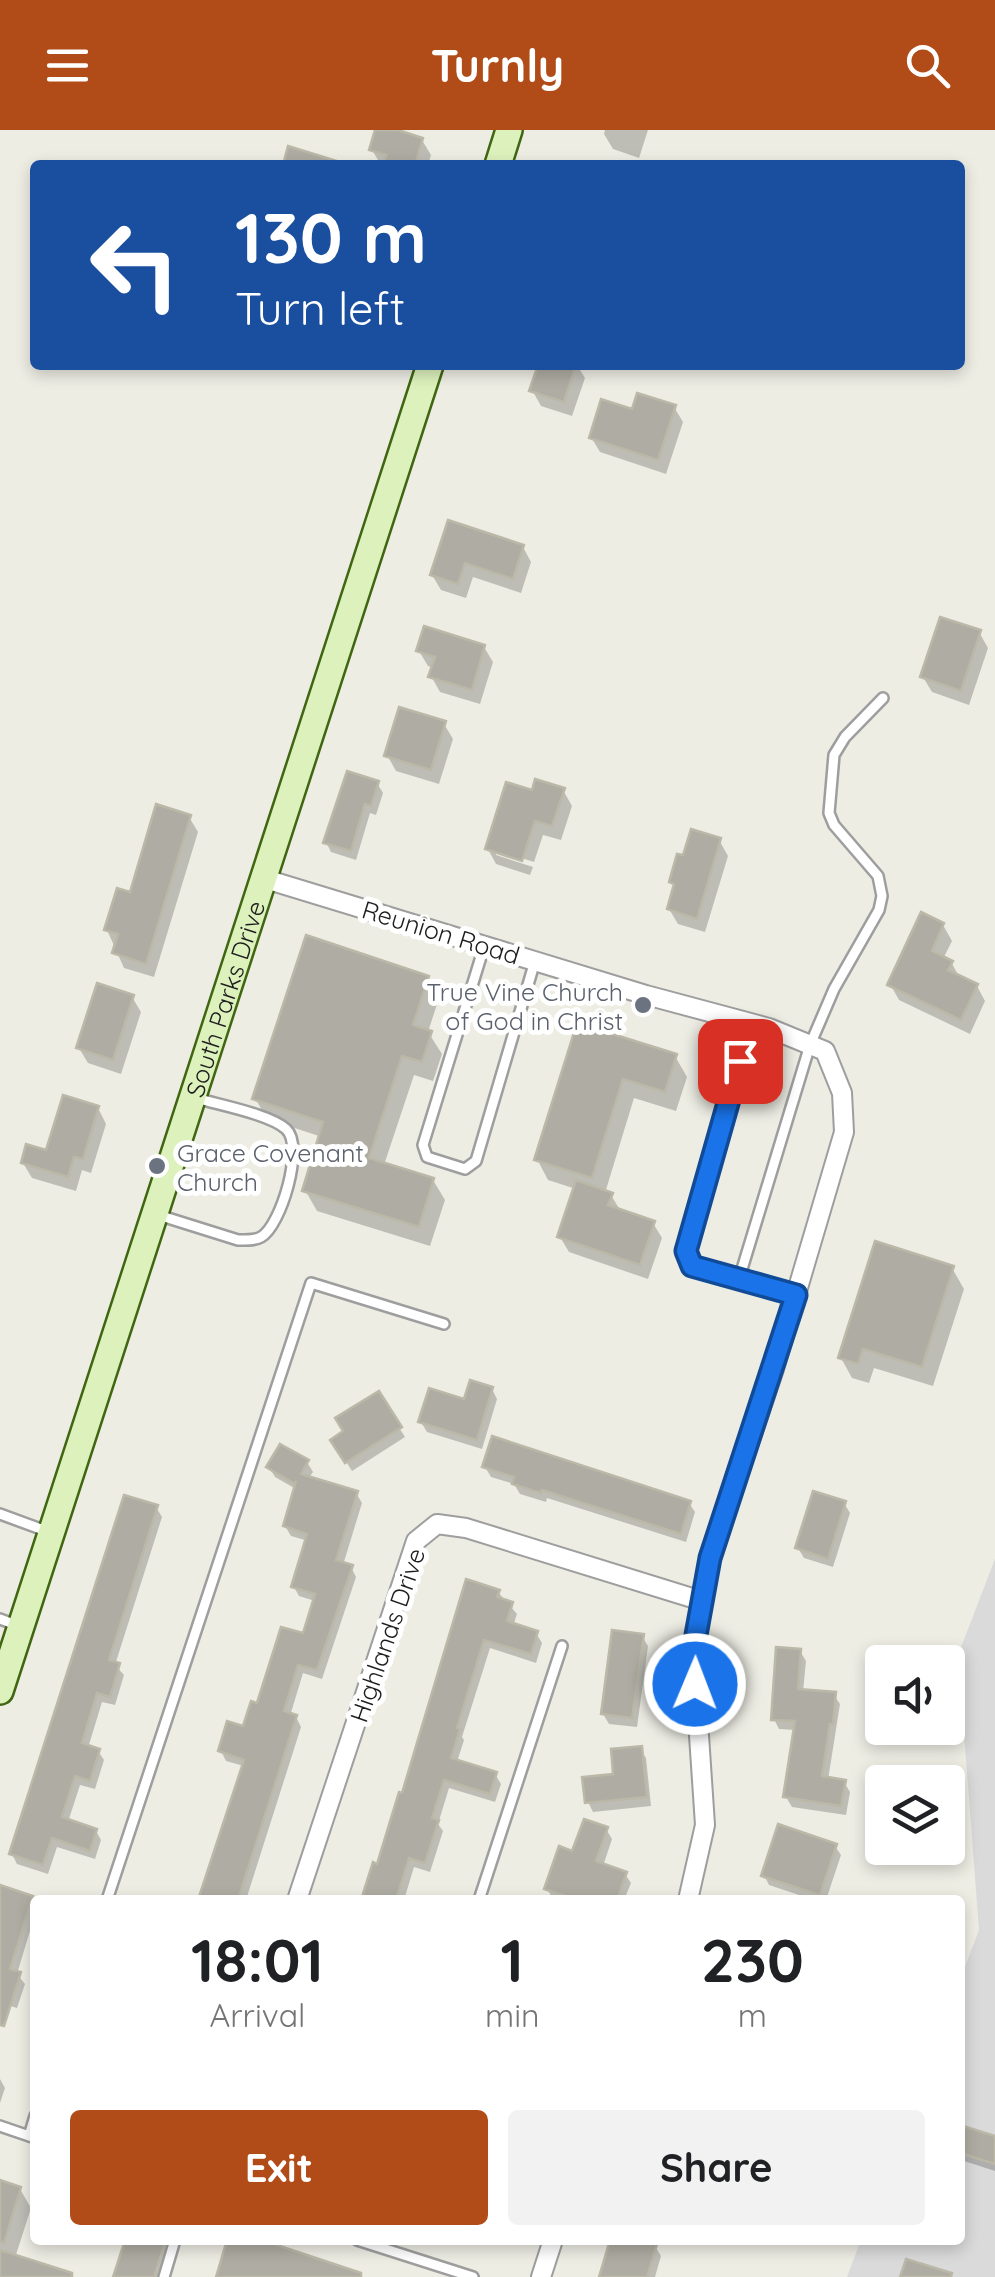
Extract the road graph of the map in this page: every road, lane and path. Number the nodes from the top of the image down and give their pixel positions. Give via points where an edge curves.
1 (509, 130) edge
2 (500, 160) edge
3 (428, 370) edge
4 (883, 698) dead end
5 (262, 878) junction
6 (484, 946) junction
7 (535, 961) junction
8 (751, 1023) junction
9 (810, 1044) junction
10 (191, 1096) junction
11 (152, 1213) junction
12 (739, 1279) junction
13 (796, 1295) junction
14 (444, 1324) dead end
15 (0, 1514) edge
16 (52, 1533) junction
17 (702, 1601) junction
18 (11, 1623) edge
19 (562, 1646) dead end
20 (0, 1691) edge
21 (109, 1895) edge
22 (299, 1895) edge
23 (482, 1895) edge
24 (689, 1895) edge
25 (0, 2126) edge
26 (30, 2135) edge
27 (174, 2245) edge
28 (372, 2245) edge
29 (551, 2245) edge
30 (164, 2277) edge
31 (473, 2277) edge
32 (541, 2277) edge

1 - 2 street
3 - 5 street, South Parks Drive
4 - 9 lane via 834,755 829,812 878,876 882,896
5 - 6 street, Reunion Road
5 - 10 street, South Parks Drive
6 - 7 street, Reunion Road
6 - 7 lane via 423,1146 426,1157 464,1169 476,1161
7 - 8 street, Reunion Road
8 - 9 street, Reunion Road
8 - 12 lane via 686,1251 692,1266
9 - 12 lane
9 - 13 street via 825,1051 842,1093 844,1132
10 - 11 street, South Parks Drive
10 - 11 lane via 286,1129 294,1162 277,1216 262,1237 238,1240
11 - 16 street, South Parks Drive
12 - 13 lane
13 - 17 street
14 - 21 lane via 311,1283
15 - 16 lane
16 - 18 street, South Parks Drive
17 - 22 street, Highlands Drive via 437,1524 416,1541
17 - 24 street via 694,1646 705,1825
18 - 20 street, South Parks Drive
19 - 23 lane
25 - 26 lane
27 - 30 lane
28 - 31 lane
29 - 32 street

